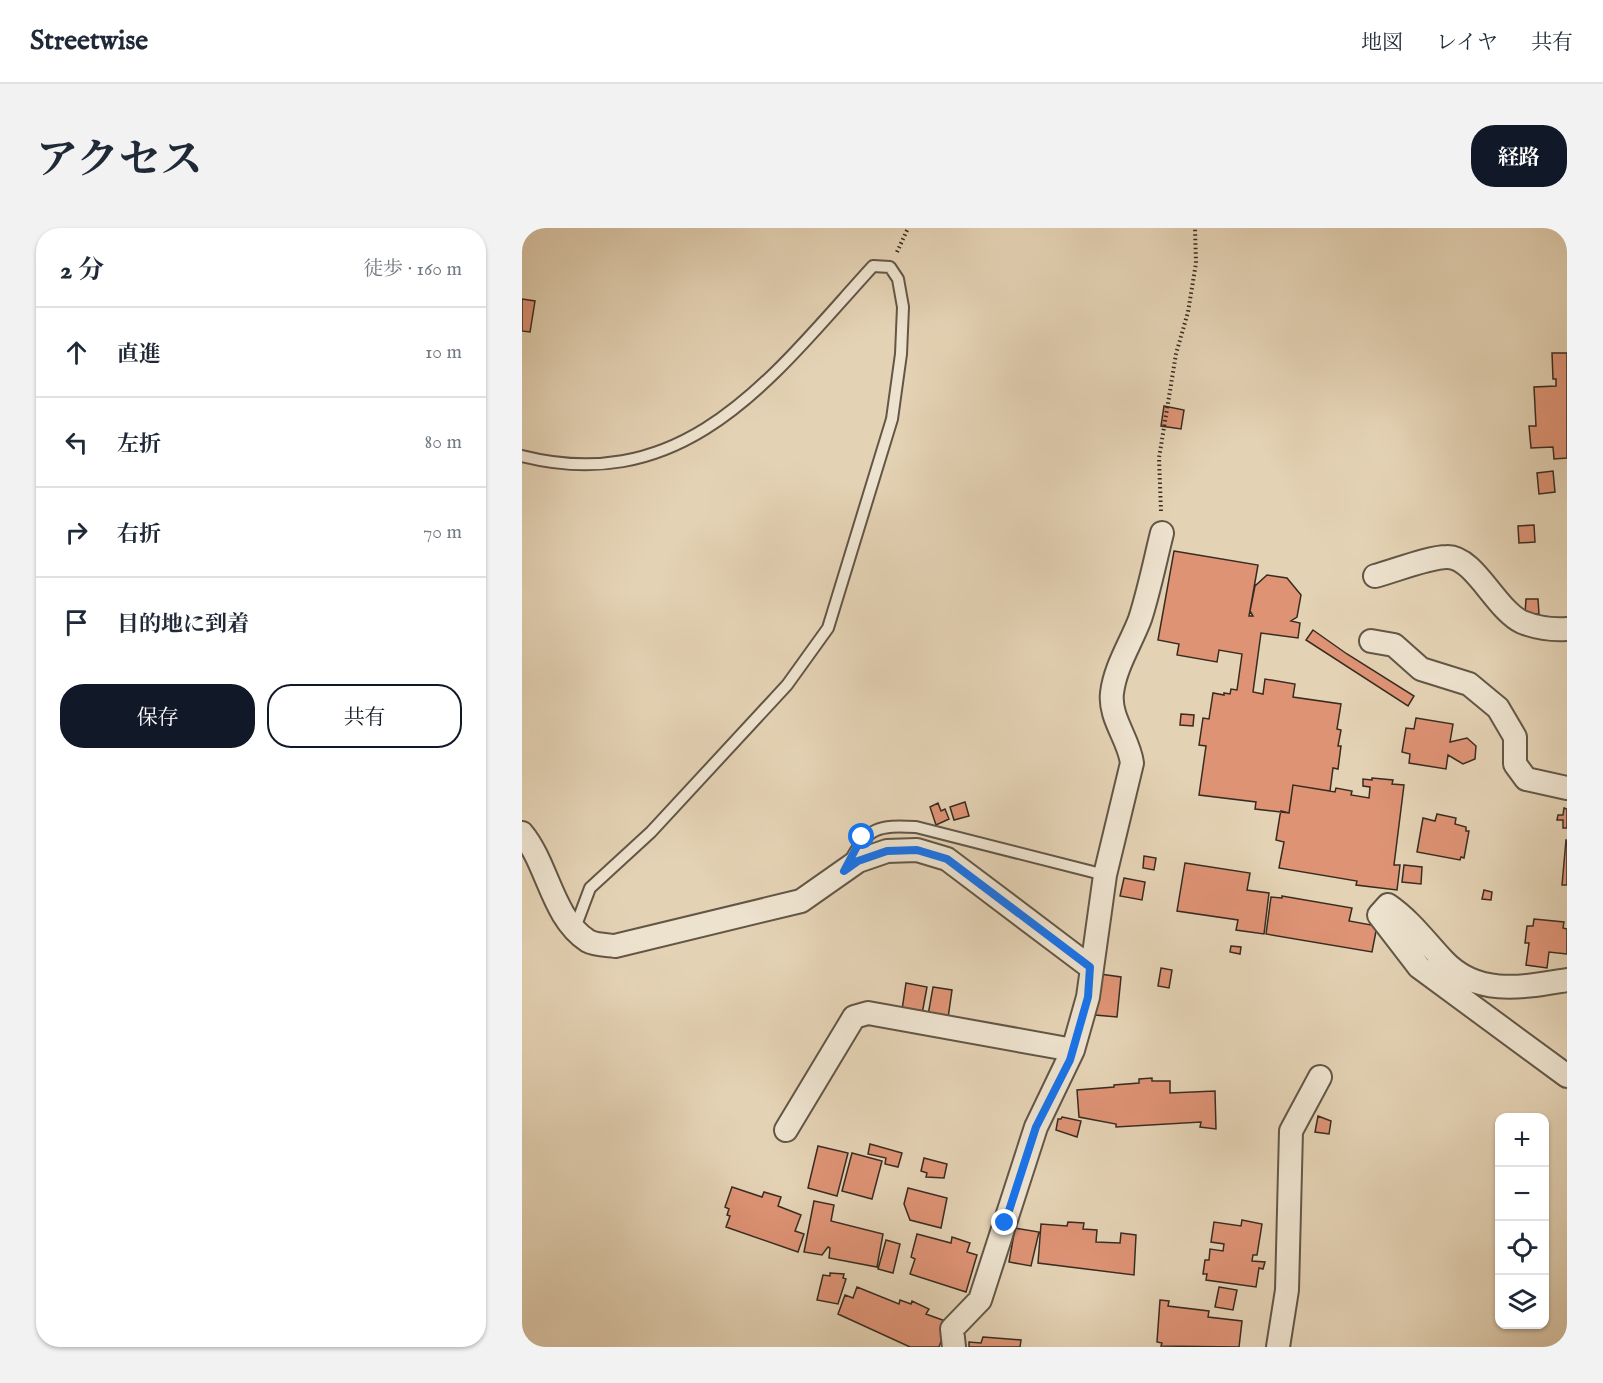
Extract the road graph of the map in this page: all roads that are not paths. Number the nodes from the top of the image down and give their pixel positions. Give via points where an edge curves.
1 (522, 456) edge
2 (1162, 533) road end
3 (1375, 576) dead end
4 (1567, 629) edge
5 (1371, 641) dead end
6 (1567, 788) edge
7 (522, 833) edge
8 (844, 871) junction
9 (1105, 875) junction
10 (575, 928) junction
11 (1090, 967) junction
12 (1567, 980) edge
13 (1073, 1050) junction
14 (1567, 1076) edge
15 (1320, 1077) dead end
16 (786, 1130) dead end
17 (954, 1347) edge
18 (1278, 1347) edge

1 - 10 lane via 566,464 629,460 677,446 731,412 805,344 873,266 890,267 898,279 903,307 901,354 892,419 828,628 779,694 651,832 590,888
2 - 9 street via 1140,618 1111,694 1116,722 1130,747 1132,763
3 - 4 street via 1447,556 1463,560 1520,621 1549,630
5 - 6 street via 1394,645 1421,669 1469,684 1498,708 1515,737 1515,764 1526,779
7 - 10 street via 531,844 566,919
8 - 9 lane via 862,837 884,825 916,827
8 - 10 street via 801,900 615,946 589,942
8 - 11 street via 858,861 887,851 917,850 947,859
9 - 11 street
11 - 13 street via 1088,997
12 - 14 street via 1523,988 1495,988 1470,980 1446,964 1403,915 1388,905 1379,915 1419,967
13 - 16 street via 868,1013 854,1017
13 - 17 street via 1036,1127 981,1300 952,1329
15 - 18 street via 1291,1131 1287,1290

